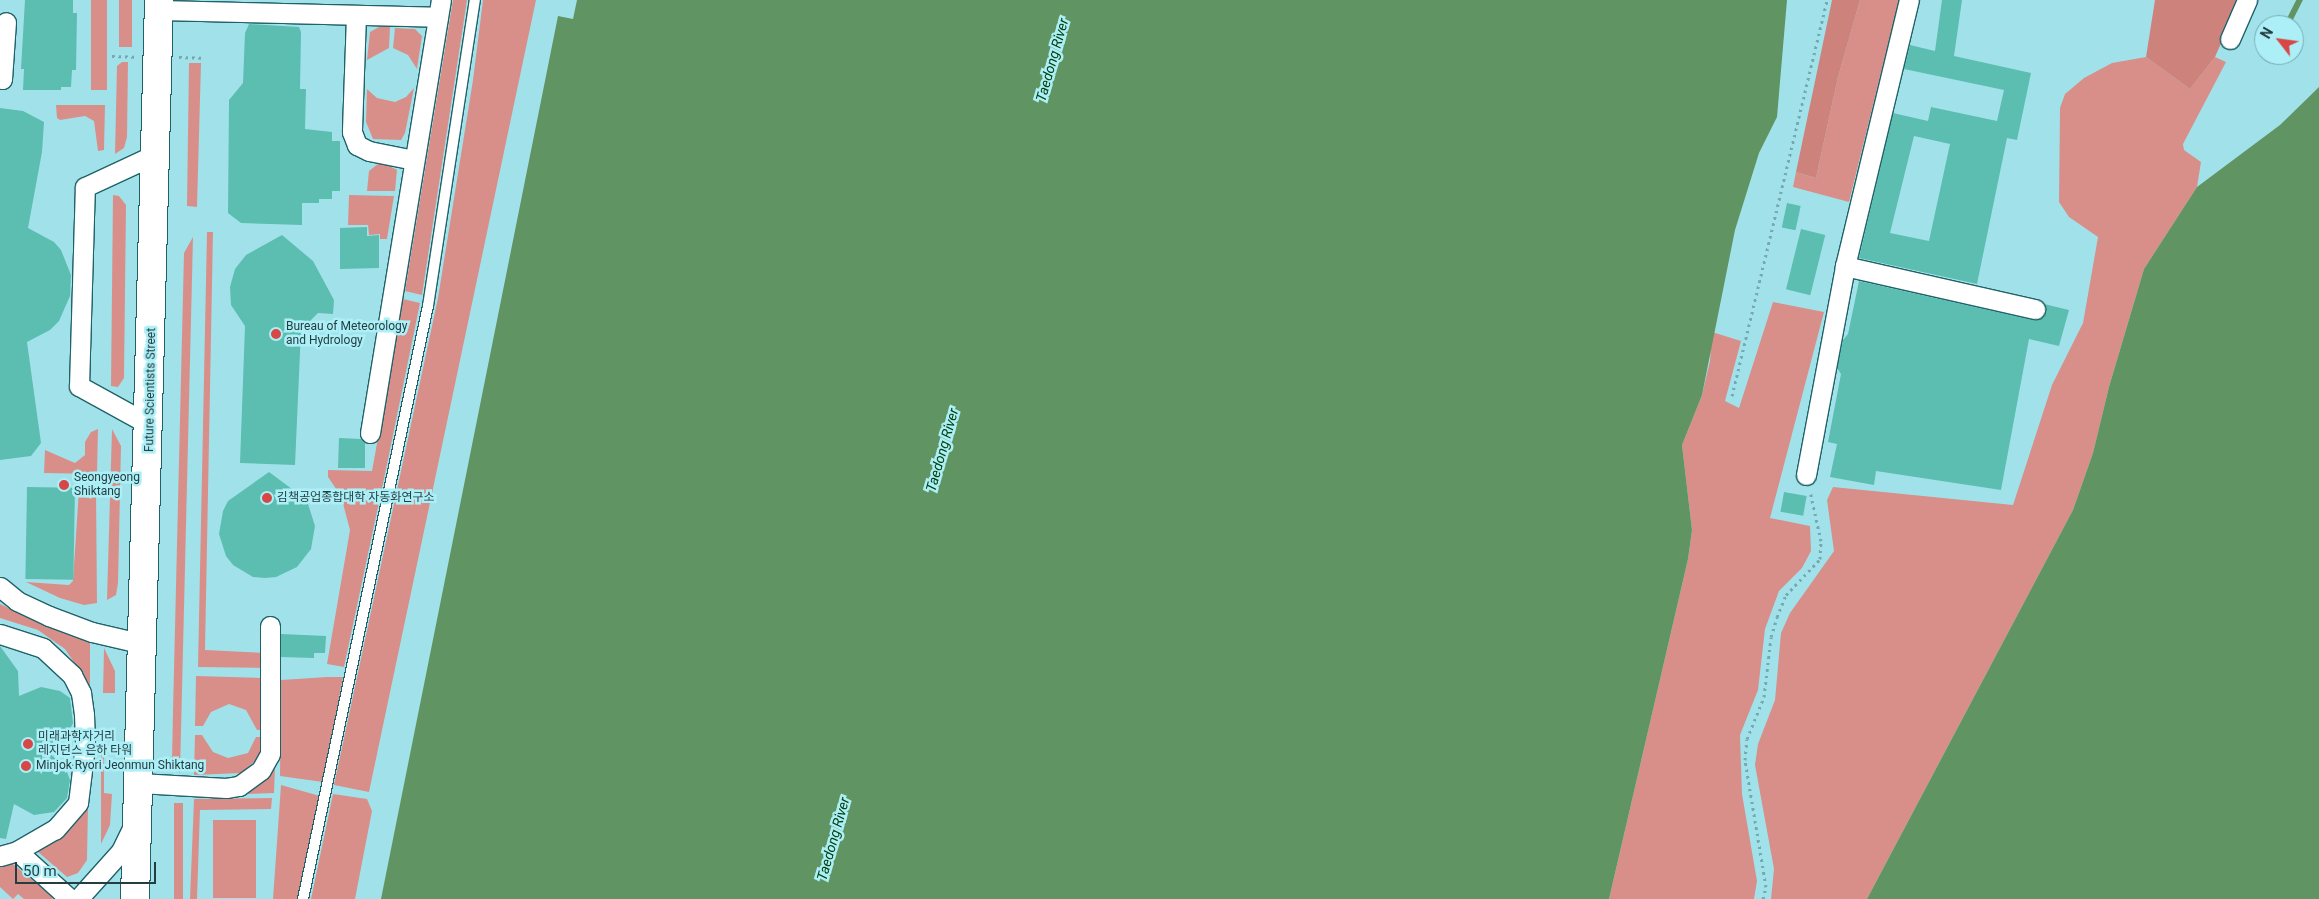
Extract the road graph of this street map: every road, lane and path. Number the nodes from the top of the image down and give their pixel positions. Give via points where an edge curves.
1 (475, 0) edge
2 (1827, 0) edge
3 (1909, 0) edge
4 (2247, 0) edge
5 (159, 5) edge
6 (439, 9) edge
7 (356, 15) junction
8 (6, 22) dead end
9 (2230, 40) dead end
10 (0, 78) edge
11 (156, 154) junction
12 (414, 160) junction
13 (1845, 266) junction
14 (2036, 309) dead end
15 (1732, 396) dead end
16 (150, 425) junction
17 (370, 433) dead end
18 (1806, 475) joint
19 (0, 587) edge
20 (270, 626) dead end
21 (0, 634) edge
22 (144, 644) junction
23 (139, 783) junction
24 (138, 816) junction
25 (9, 853) edge
26 (70, 899) edge
27 (78, 899) edge
28 (135, 899) edge
29 (303, 899) edge
30 (1763, 899) edge

1 - 29 lane via 428,306
2 - 15 path
3 - 13 street
4 - 9 street
5 - 7 street
5 - 11 main road, Future Scientists Street
6 - 7 street
6 - 12 street
7 - 12 street via 352,132 357,145 369,151
8 - 10 street
11 - 16 main road, Future Scientists Street
11 - 16 street via 85,186 79,386
12 - 17 street
13 - 14 street
13 - 18 street
16 - 22 main road, Future Scientists Street
18 - 30 path via 1820,533 1820,559 1786,595 1776,617 1764,697 1747,739 1745,760 1766,887
19 - 22 street via 17,601 49,616 92,632
20 - 23 street via 270,754 261,770 239,786 226,788
21 - 25 street via 43,648 72,675 84,714 85,746 78,803 55,830
22 - 23 main road, Future Scientists Street
23 - 24 main road, Future Scientists Street
24 - 27 street via 121,851
24 - 28 main road, Future Scientists Street
25 - 26 street

